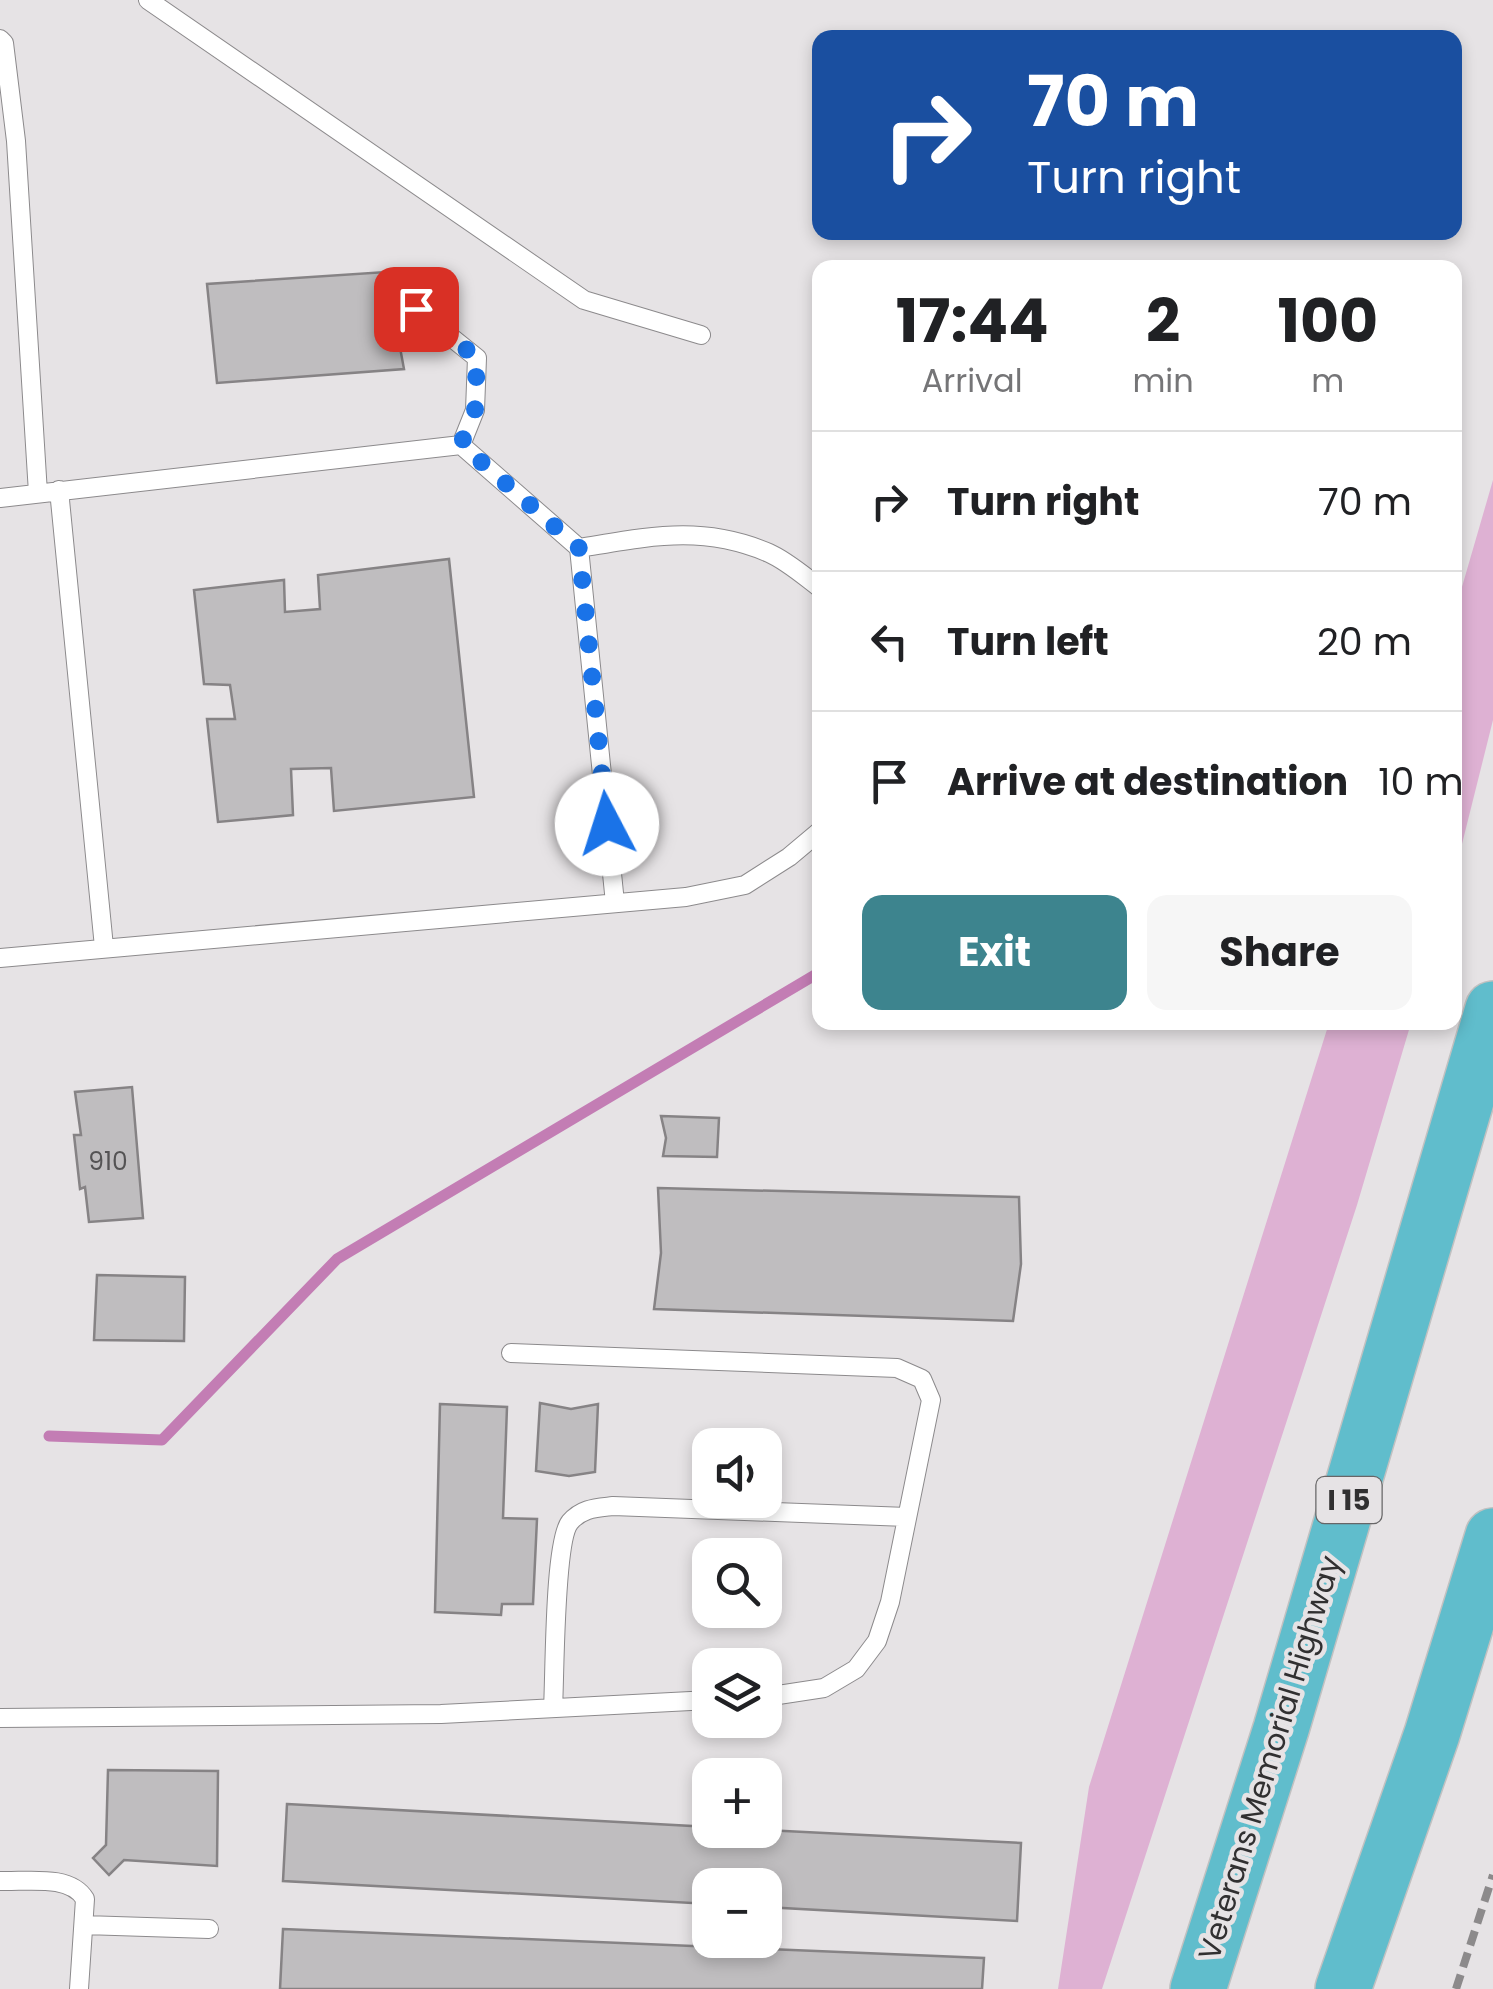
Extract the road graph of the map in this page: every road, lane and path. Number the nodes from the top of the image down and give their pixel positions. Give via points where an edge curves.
1 (148, 0) edge
2 (0, 39) edge
3 (416, 309) dead end
4 (701, 335) dead end
5 (461, 444) junction
6 (59, 490) junction
7 (38, 493) junction
8 (0, 498) edge
9 (579, 548) junction
10 (812, 583) edge
11 (812, 838) edge
12 (615, 904) junction
13 (104, 947) junction
14 (0, 958) edge
15 (1493, 1009) edge
16 (511, 1353) dead end
17 (907, 1518) junction
18 (1493, 1536) edge
19 (782, 1694) edge
20 (692, 1701) edge
21 (553, 1708) junction
22 (0, 1718) edge
23 (0, 1881) edge
24 (84, 1925) junction
25 (209, 1929) dead end
26 (79, 1989) edge
27 (1198, 1989) edge
28 (1342, 1989) edge

1 - 4 lane via 584,300
2 - 7 lane via 16,141
3 - 5 lane via 477,358 475,410
5 - 6 lane
5 - 9 lane
6 - 7 lane
6 - 13 lane
7 - 8 lane
9 - 10 lane via 674,532 712,536 770,554
9 - 12 lane
11 - 12 lane via 745,885
12 - 13 lane
13 - 14 lane
15 - 27 highway, Veterans Memorial Highway / I 15
16 - 17 lane via 897,1368 922,1379 930,1400
17 - 19 lane via 877,1642 856,1670 824,1688
17 - 21 lane via 583,1510 567,1524 561,1550
18 - 28 highway
20 - 21 lane
21 - 22 lane
23 - 24 lane via 68,1883 85,1900
24 - 25 lane
24 - 26 lane

